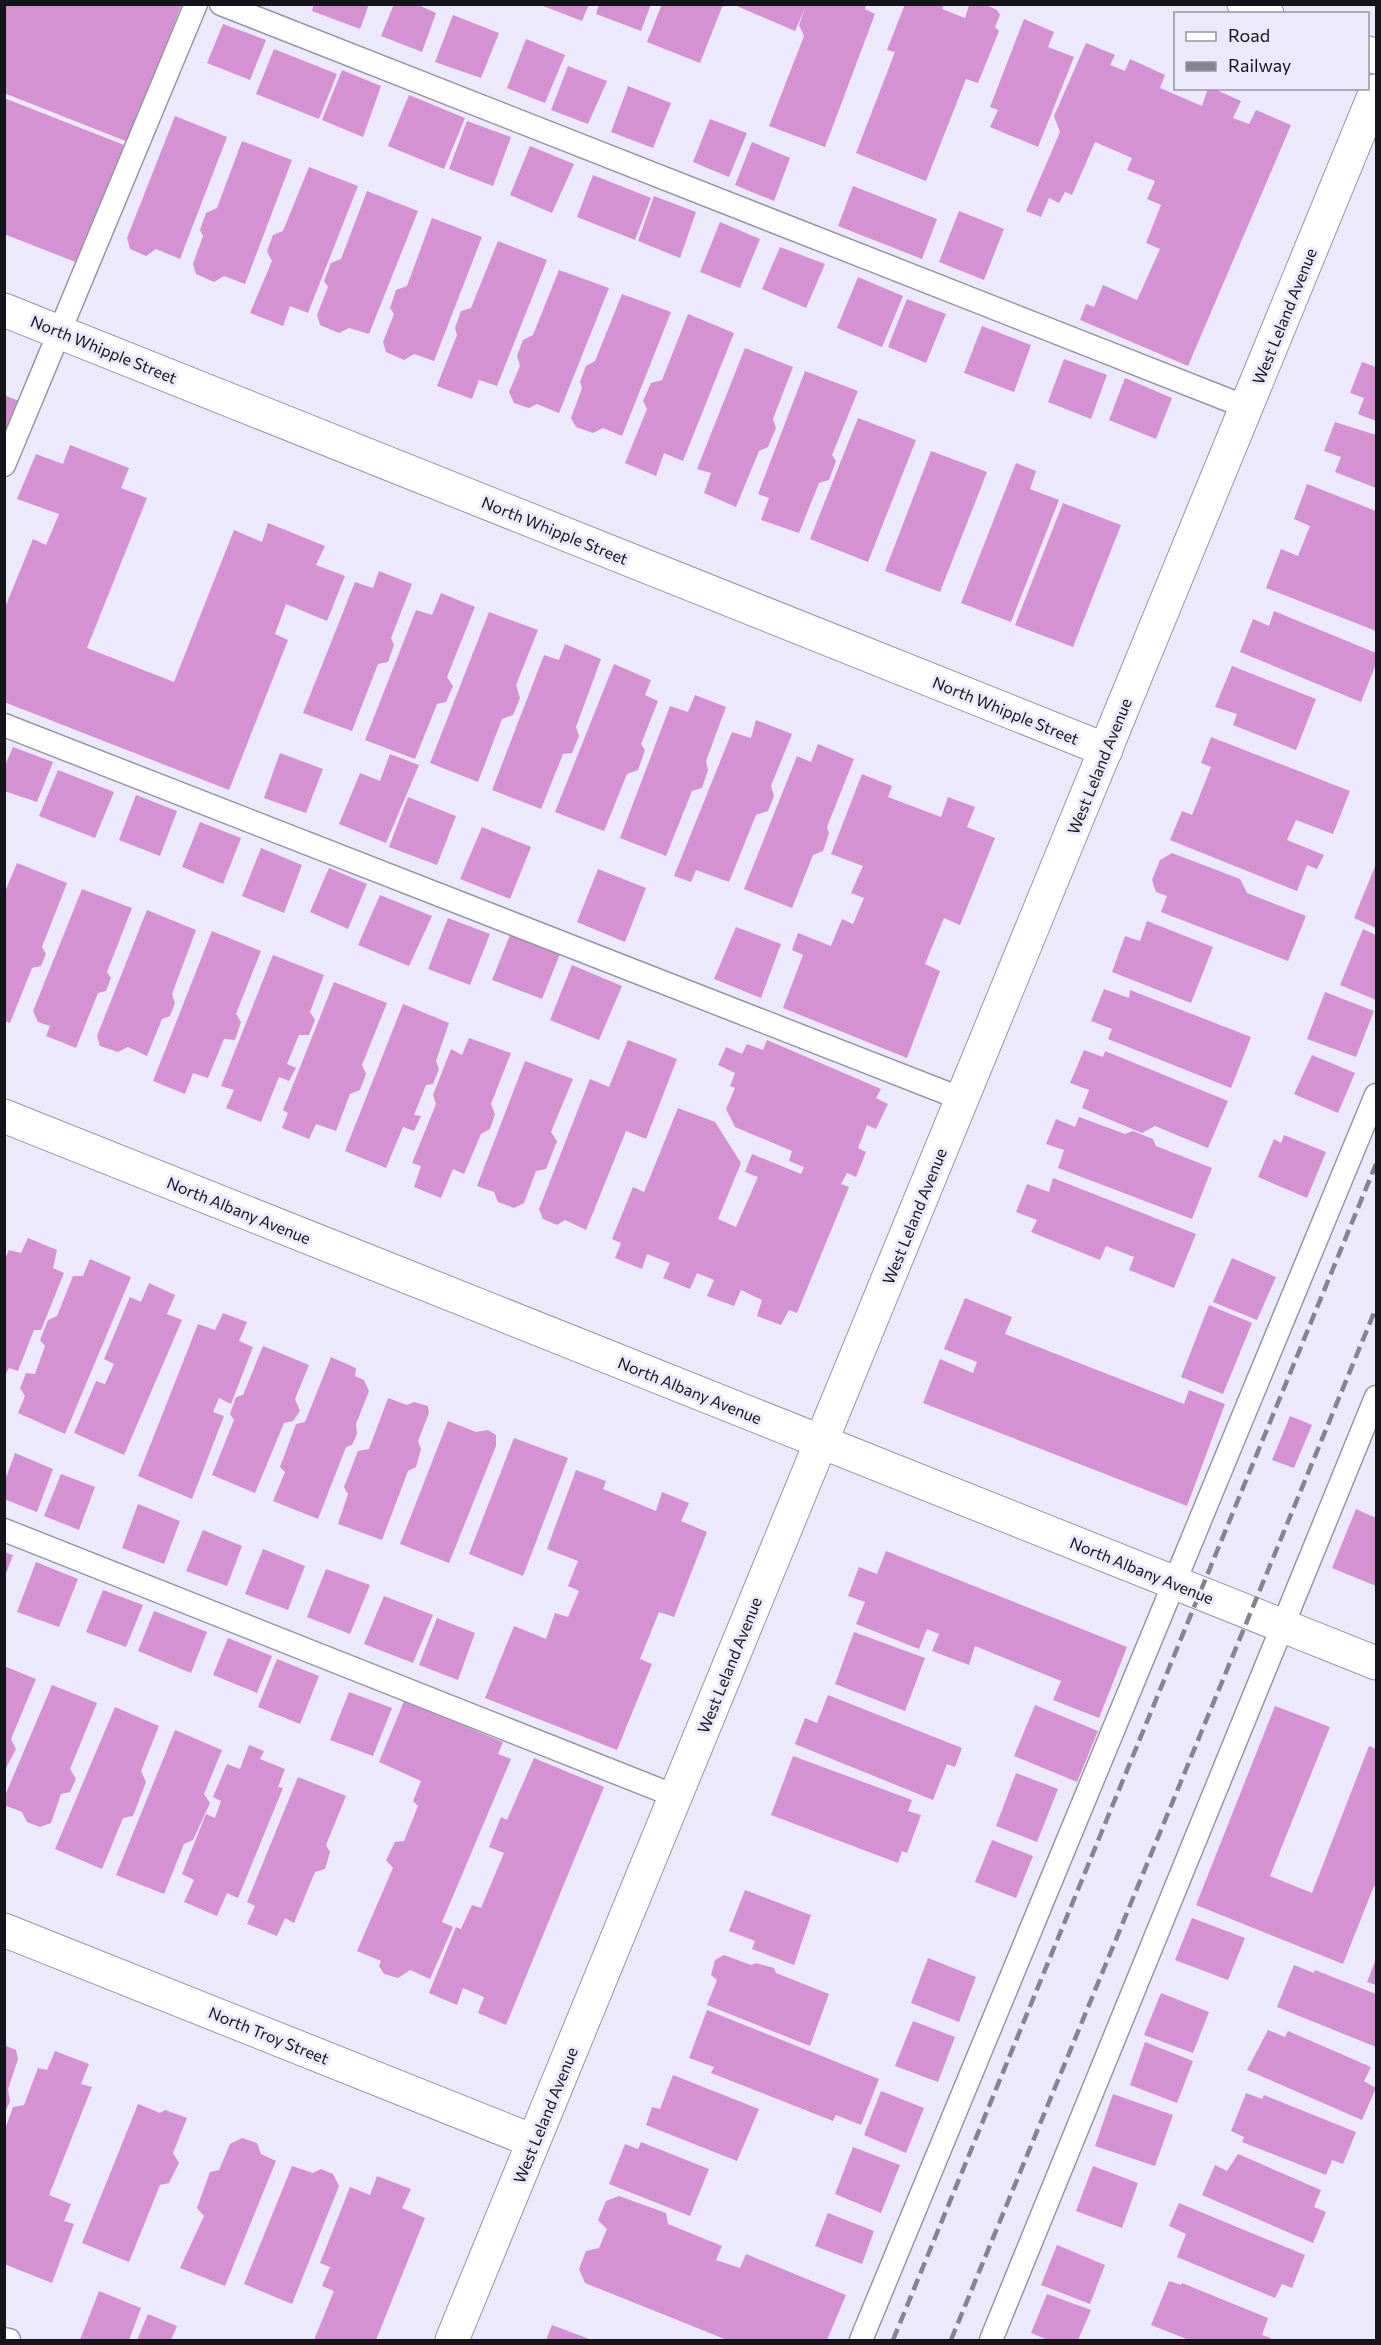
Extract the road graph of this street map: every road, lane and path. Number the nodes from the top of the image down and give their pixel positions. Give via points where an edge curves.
1 (196, 4) edge
2 (220, 4) edge
3 (1244, 4) edge
4 (1262, 12) edge
5 (1377, 91) edge
6 (4, 310) edge
7 (59, 332) junction
8 (1246, 407) junction
9 (4, 465) edge
10 (4, 725) edge
11 (1106, 750) junction
12 (1377, 1095) edge
13 (963, 1099) junction
14 (4, 1116) edge
15 (1377, 1397) edge
16 (821, 1442) junction
17 (4, 1530) edge
18 (1174, 1583) junction
19 (1282, 1626) junction
20 (1377, 1663) edge
21 (675, 1796) junction
22 (4, 1930) edge
23 (533, 2141) junction
24 (4, 2339) edge
25 (9, 2340) edge
26 (452, 2340) edge
27 (861, 2340) edge
28 (991, 2340) edge

1 - 7 lane
2 - 8 lane
3 - 4 street
5 - 8 street, West Leland Avenue
6 - 7 street, North Whipple Street
7 - 9 lane
7 - 11 street, North Whipple Street
8 - 11 street, West Leland Avenue
10 - 13 lane
11 - 13 street, West Leland Avenue
12 - 18 lane
13 - 16 street, West Leland Avenue
14 - 16 street, North Albany Avenue
15 - 19 lane
16 - 18 street, North Albany Avenue
16 - 21 street, West Leland Avenue
17 - 21 lane
18 - 19 street, North Albany Avenue
18 - 27 lane
19 - 20 street, North Albany Avenue
19 - 28 lane
21 - 23 street, West Leland Avenue
22 - 23 street, North Troy Street
23 - 26 street, West Leland Avenue
24 - 25 lane

